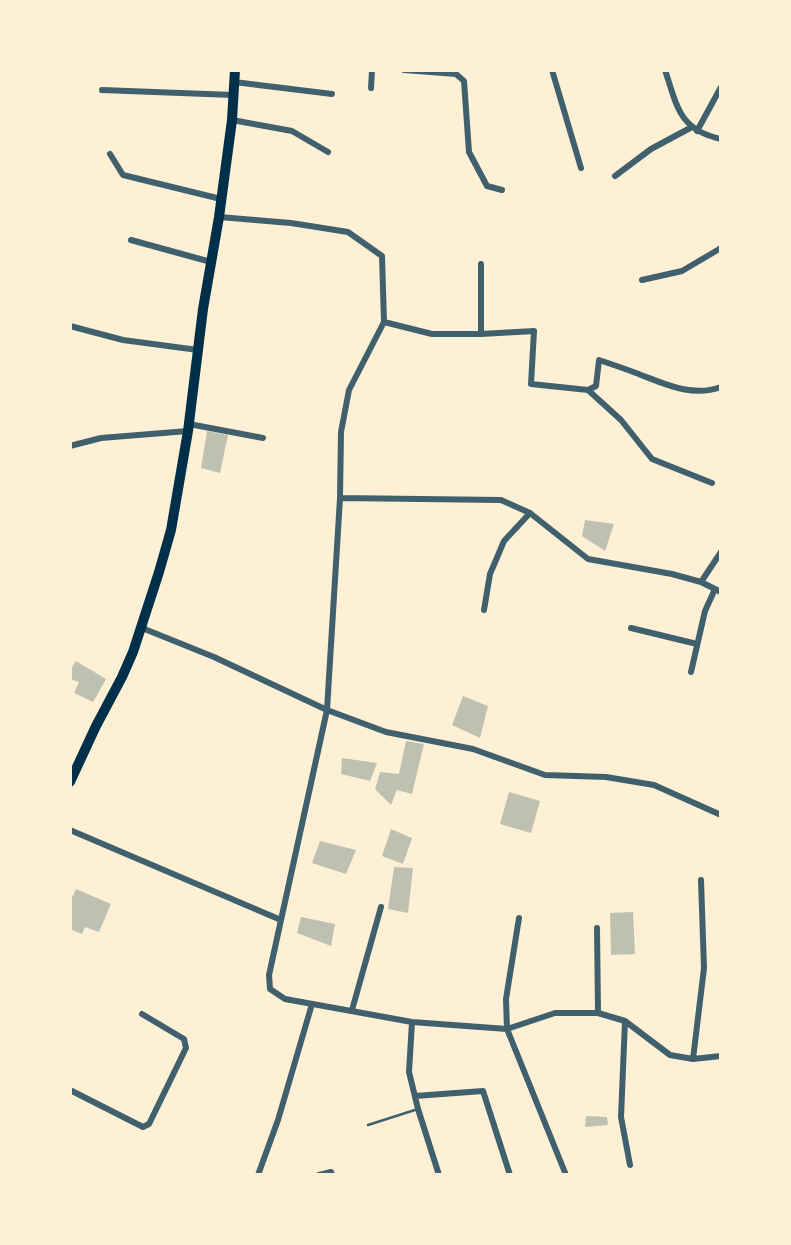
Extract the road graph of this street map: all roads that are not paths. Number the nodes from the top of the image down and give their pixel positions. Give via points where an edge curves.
1 (235, 70) edge
2 (372, 70) edge
3 (404, 70) edge
4 (552, 70) edge
5 (665, 70) edge
6 (234, 82) junction
7 (721, 87) edge
8 (371, 88) dead end
9 (102, 90) dead end
10 (332, 94) dead end
11 (233, 95) junction
12 (232, 120) junction
13 (694, 129) junction
14 (721, 139) edge
15 (328, 152) dead end
16 (110, 154) dead end
17 (581, 167) dead end
18 (615, 176) dead end
19 (502, 190) dead end
20 (221, 199) junction
21 (219, 217) junction
22 (131, 240) dead end
23 (721, 248) edge
24 (211, 261) junction
25 (481, 264) dead end
26 (642, 279) dead end
27 (384, 322) junction
28 (70, 326) edge
29 (481, 334) junction
30 (198, 350) junction
31 (721, 387) edge
32 (588, 390) junction
33 (189, 428) junction
34 (263, 438) dead end
35 (70, 446) edge
36 (712, 483) dead end
37 (340, 498) junction
38 (530, 513) junction
39 (721, 552) edge
40 (701, 582) junction
41 (718, 591) edge
42 (484, 610) dead end
43 (142, 628) junction
44 (631, 628) dead end
45 (697, 644) junction
46 (691, 672) dead end
47 (327, 710) junction
48 (70, 782) edge
49 (721, 815) edge
50 (70, 831) edge
51 (701, 880) dead end
52 (381, 907) dead end
53 (519, 918) dead end
54 (281, 920) junction
55 (597, 928) dead end
56 (312, 1004) junction
57 (352, 1010) junction
58 (598, 1013) junction
59 (142, 1014) dead end
60 (625, 1021) junction
61 (412, 1022) junction
62 (507, 1029) junction
63 (721, 1056) edge
64 (693, 1059) junction
65 (70, 1090) edge
66 (415, 1096) junction
67 (418, 1109) junction
68 (368, 1125) dead end
69 (630, 1166) dead end
70 (258, 1175) edge
71 (319, 1175) edge
72 (332, 1175) edge
73 (439, 1175) edge
74 (510, 1175) edge
75 (566, 1175) edge

1 - 6 main road
2 - 8 street
3 - 19 street via 456,74 464,81 469,152 487,186
4 - 17 street
5 - 13 street via 678,112
6 - 10 street
6 - 11 main road
7 - 13 street
9 - 11 street
11 - 12 main road
12 - 15 street via 292,131
12 - 20 main road
13 - 14 street
13 - 18 street via 651,149
16 - 20 street via 123,175
20 - 21 main road
21 - 24 main road
21 - 27 street via 348,232 382,256
22 - 24 street
23 - 26 street via 682,271
24 - 30 main road
25 - 29 street
27 - 29 street via 432,334
27 - 37 street via 349,390 341,432
28 - 30 street via 123,340
29 - 32 street via 534,331 531,384
30 - 33 main road
31 - 32 street via 691,391 599,360 596,386
32 - 36 street via 621,420 652,459
33 - 34 street
33 - 35 street
33 - 43 main road via 171,530
37 - 38 street via 500,500
37 - 47 street
38 - 40 street via 588,559
38 - 42 street via 504,541
39 - 40 street
40 - 41 street
41 - 45 street via 705,611
43 - 47 street
43 - 48 main road
44 - 45 street
45 - 46 street
47 - 49 street via 386,732 473,749 545,775 606,777 654,785
47 - 54 street
50 - 54 street
51 - 64 street via 704,968
52 - 57 street
53 - 62 street via 506,999
54 - 56 street via 270,989 285,999
55 - 58 street
56 - 57 street
56 - 70 street
57 - 61 street
58 - 60 street
58 - 62 street via 555,1013
59 - 65 street via 184,1039 186,1048 149,1124 130,1121
60 - 64 street via 670,1055
60 - 69 street via 621,1117
61 - 62 street
61 - 66 street via 409,1072
62 - 75 street
63 - 64 street
66 - 67 street
66 - 74 street via 482,1091
67 - 68 lane
67 - 73 street
71 - 72 street

